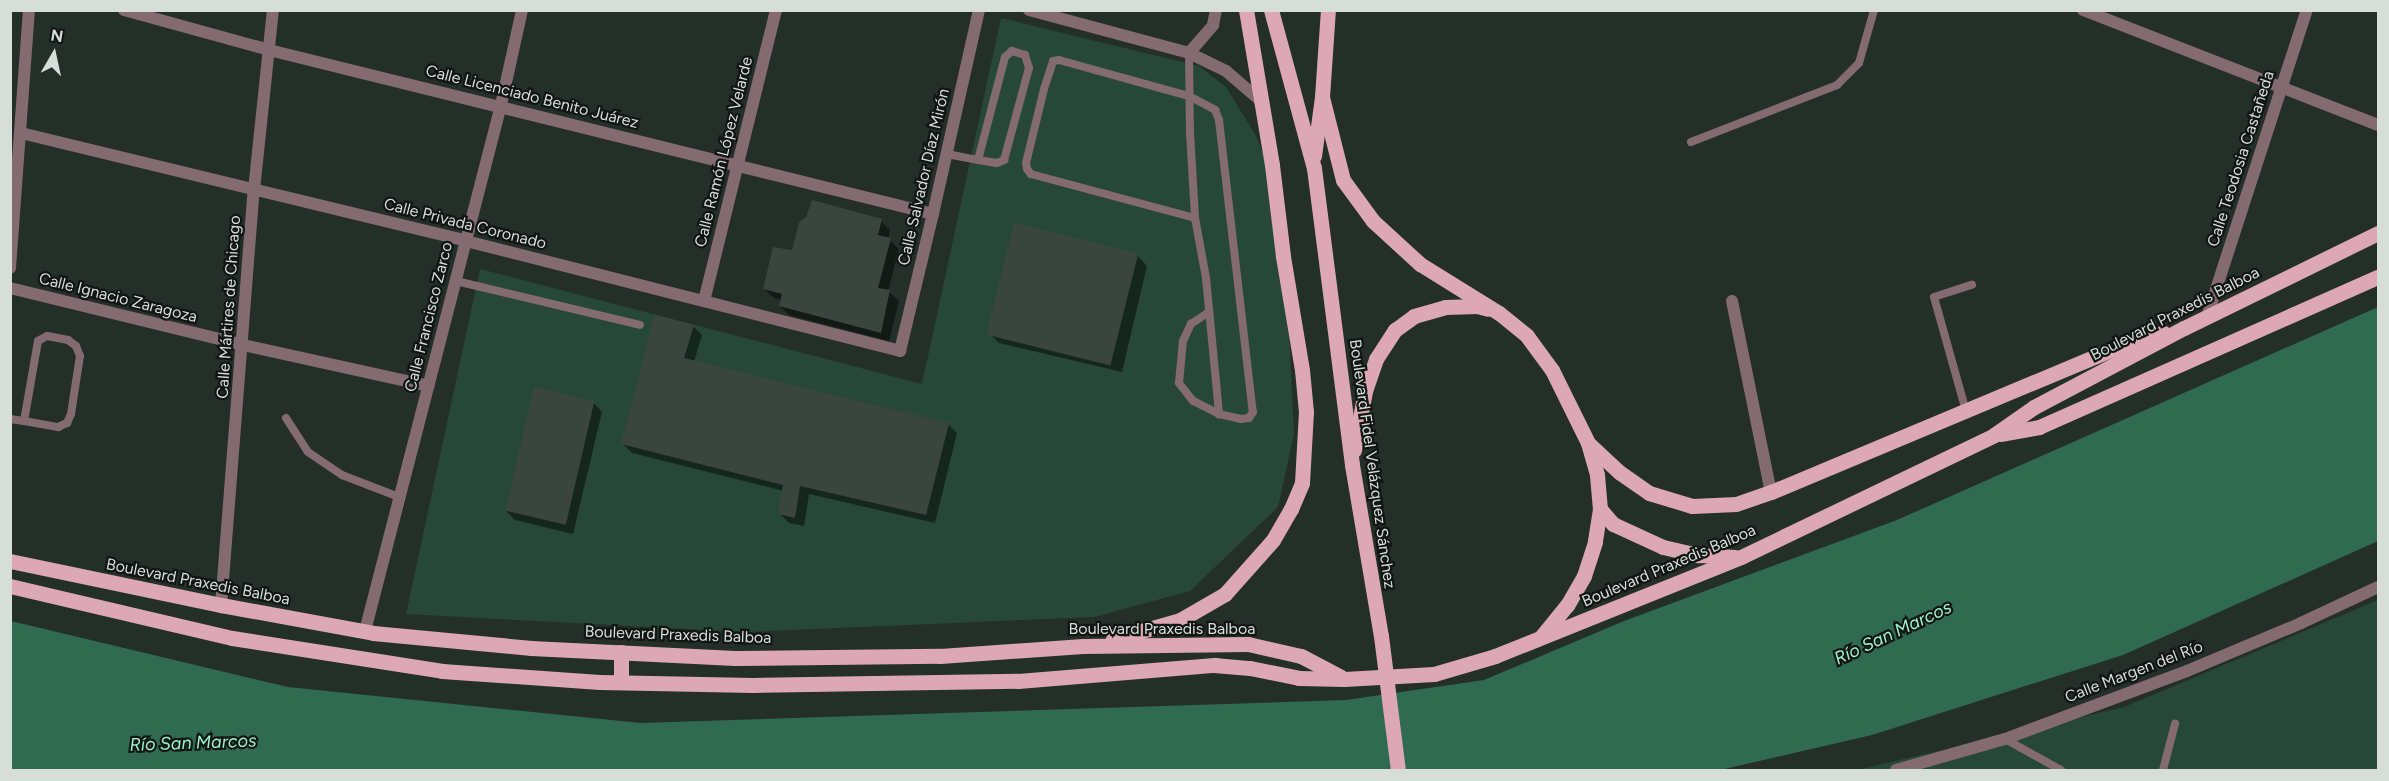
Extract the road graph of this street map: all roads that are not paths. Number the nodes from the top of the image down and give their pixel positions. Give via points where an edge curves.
1 (29, 10) edge
2 (124, 10) edge
3 (273, 10) edge
4 (522, 10) edge
5 (776, 10) edge
6 (979, 10) edge
7 (1029, 10) edge
8 (1216, 10) edge
9 (1246, 10) edge
10 (1271, 10) edge
11 (1328, 10) edge
12 (1874, 10) edge
13 (2083, 10) edge
14 (2307, 10) edge
15 (269, 50) junction
16 (1190, 53) junction
17 (2282, 87) junction
18 (1189, 96) junction
19 (1322, 97) junction
20 (1262, 102) junction
21 (501, 105) junction
22 (2379, 125) edge
23 (21, 133) junction
24 (1691, 142) dead end
25 (947, 154) junction
26 (978, 160) junction
27 (1313, 162) junction
28 (737, 165) junction
29 (254, 190) junction
30 (933, 214) junction
31 (1195, 218) junction
32 (2379, 232) edge
33 (466, 241) junction
34 (10, 268) edge
35 (2379, 277) edge
36 (456, 281) junction
37 (1972, 285) dead end
38 (10, 288) edge
39 (704, 301) junction
40 (1732, 301) dead end
41 (1209, 312) junction
42 (1499, 313) junction
43 (2207, 317) junction
44 (640, 325) dead end
45 (2184, 328) junction
46 (243, 345) junction
47 (900, 351) joint
48 (429, 386) junction
49 (1966, 411) junction
50 (1219, 414) junction
51 (286, 418) dead end
52 (10, 419) edge
53 (24, 421) junction
54 (1994, 435) junction
55 (1588, 443) junction
56 (1352, 465) junction
57 (1771, 492) junction
58 (399, 497) junction
59 (1600, 509) junction
60 (1741, 557) junction
61 (10, 561) edge
62 (10, 586) edge
63 (2379, 587) edge
64 (221, 605) junction
65 (365, 632) junction
66 (1540, 639) junction
67 (1083, 646) junction
68 (621, 652) junction
69 (1344, 679) junction
70 (621, 682) junction
71 (2175, 724) dead end
72 (2005, 739) junction
73 (1398, 771) edge
74 (1896, 771) edge
75 (2061, 771) edge
76 (2163, 771) edge

1 - 23 street
2 - 15 street, Calle Licenciado Benito Juárez
3 - 15 street, Calle Mártires de Chicago
4 - 21 street, Calle Francisco Zarco
5 - 28 street, Calle Ramón López Velarde
6 - 25 street, Calle Salvador Díaz Mirón
7 - 16 street
8 - 16 street via 1213,25
9 - 20 main road
10 - 27 main road, Boulevard Fidel Velázquez Sánchez
11 - 19 main road, Boulevard Fidel Velázquez Sánchez
12 - 24 lane via 1859,63 1837,85
13 - 17 street
14 - 17 street, Calle Teodosia Castañeda
15 - 21 street, Calle Licenciado Benito Juárez
15 - 29 street, Calle Mártires de Chicago
16 - 18 lane
16 - 20 street via 1226,71
17 - 22 street
17 - 43 street, Calle Teodosia Castañeda
18 - 31 lane
18 - 31 lane via 1053,61 1026,163 1031,174
18 - 50 lane via 1208,104 1219,120 1253,412 1249,418 1241,419
19 - 27 main road, Boulevard Fidel Velázquez Sánchez
19 - 42 main road via 1343,180 1373,221 1420,264
20 - 67 main road via 1304,391 1302,483 1273,540 1225,594 1180,620
21 - 28 street, Calle Licenciado Benito Juárez
21 - 33 street, Calle Francisco Zarco
23 - 29 street, Calle Privada Coronado
23 - 34 street
25 - 26 lane
25 - 30 street, Calle Salvador Díaz Mirón
26 - 26 lane via 1005,57 1012,51 1025,56 1029,68 1004,160
27 - 56 main road, Boulevard Fidel Velázquez Sánchez
28 - 30 street, Calle Licenciado Benito Juárez
28 - 39 street, Calle Ramón López Velarde
29 - 33 street, Calle Privada Coronado
29 - 46 street, Calle Mártires de Chicago
30 - 47 street, Calle Salvador Díaz Mirón
31 - 41 lane
32 - 43 main road, Boulevard Praxedis Balboa
33 - 36 street, Calle Francisco Zarco
33 - 39 street, Calle Privada Coronado
35 - 54 main road, Boulevard Praxedis Balboa via 2040,427
36 - 44 lane
36 - 48 street, Calle Francisco Zarco
37 - 49 lane via 1934,297
38 - 46 street, Calle Ignacio Zaragoza
39 - 47 street, Calle Privada Coronado
40 - 57 street
41 - 50 lane
41 - 50 lane via 1191,324 1183,341 1179,383 1193,401
42 - 55 main road via 1527,336 1552,370
42 - 56 main road via 1477,306 1445,307 1414,316 1395,330 1376,359 1365,391
43 - 45 main road, Boulevard Praxedis Balboa
45 - 49 main road via 2139,338
45 - 54 main road, Boulevard Praxedis Balboa via 2034,407
46 - 48 street, Calle Ignacio Zaragoza
46 - 64 street, Calle Mártires de Chicago
48 - 58 street, Calle Francisco Zarco
49 - 57 main road
51 - 58 lane via 308,452 325,464 342,475
52 - 53 lane
53 - 53 lane via 38,341 47,336 68,340 80,356 67,423 58,427
54 - 60 main road, Boulevard Praxedis Balboa
55 - 57 main road via 1649,493 1692,506 1736,504
55 - 59 main road via 1597,475
56 - 73 main road, Boulevard Fidel Velázquez Sánchez, bridge
58 - 65 street, Calle Francisco Zarco
59 - 60 main road via 1613,524 1664,547 1699,555
59 - 66 main road via 1584,576
60 - 66 main road, Boulevard Praxedis Balboa
61 - 64 main road, Boulevard Praxedis Balboa
62 - 70 main road, Boulevard Praxedis Balboa via 232,638 442,671
63 - 72 street, Calle Margen del Río via 2187,671
64 - 65 main road, Boulevard Praxedis Balboa
65 - 68 main road, Boulevard Praxedis Balboa via 531,648
66 - 69 main road, Boulevard Praxedis Balboa via 1434,674
67 - 68 main road, Boulevard Praxedis Balboa via 940,656 735,658
67 - 69 main road, Boulevard Praxedis Balboa via 1248,644 1301,656
68 - 70 main road
69 - 70 main road, Boulevard Praxedis Balboa via 1299,678 1214,665 1018,681 753,685
71 - 76 lane
72 - 74 street, Calle Margen del Río
72 - 75 lane

